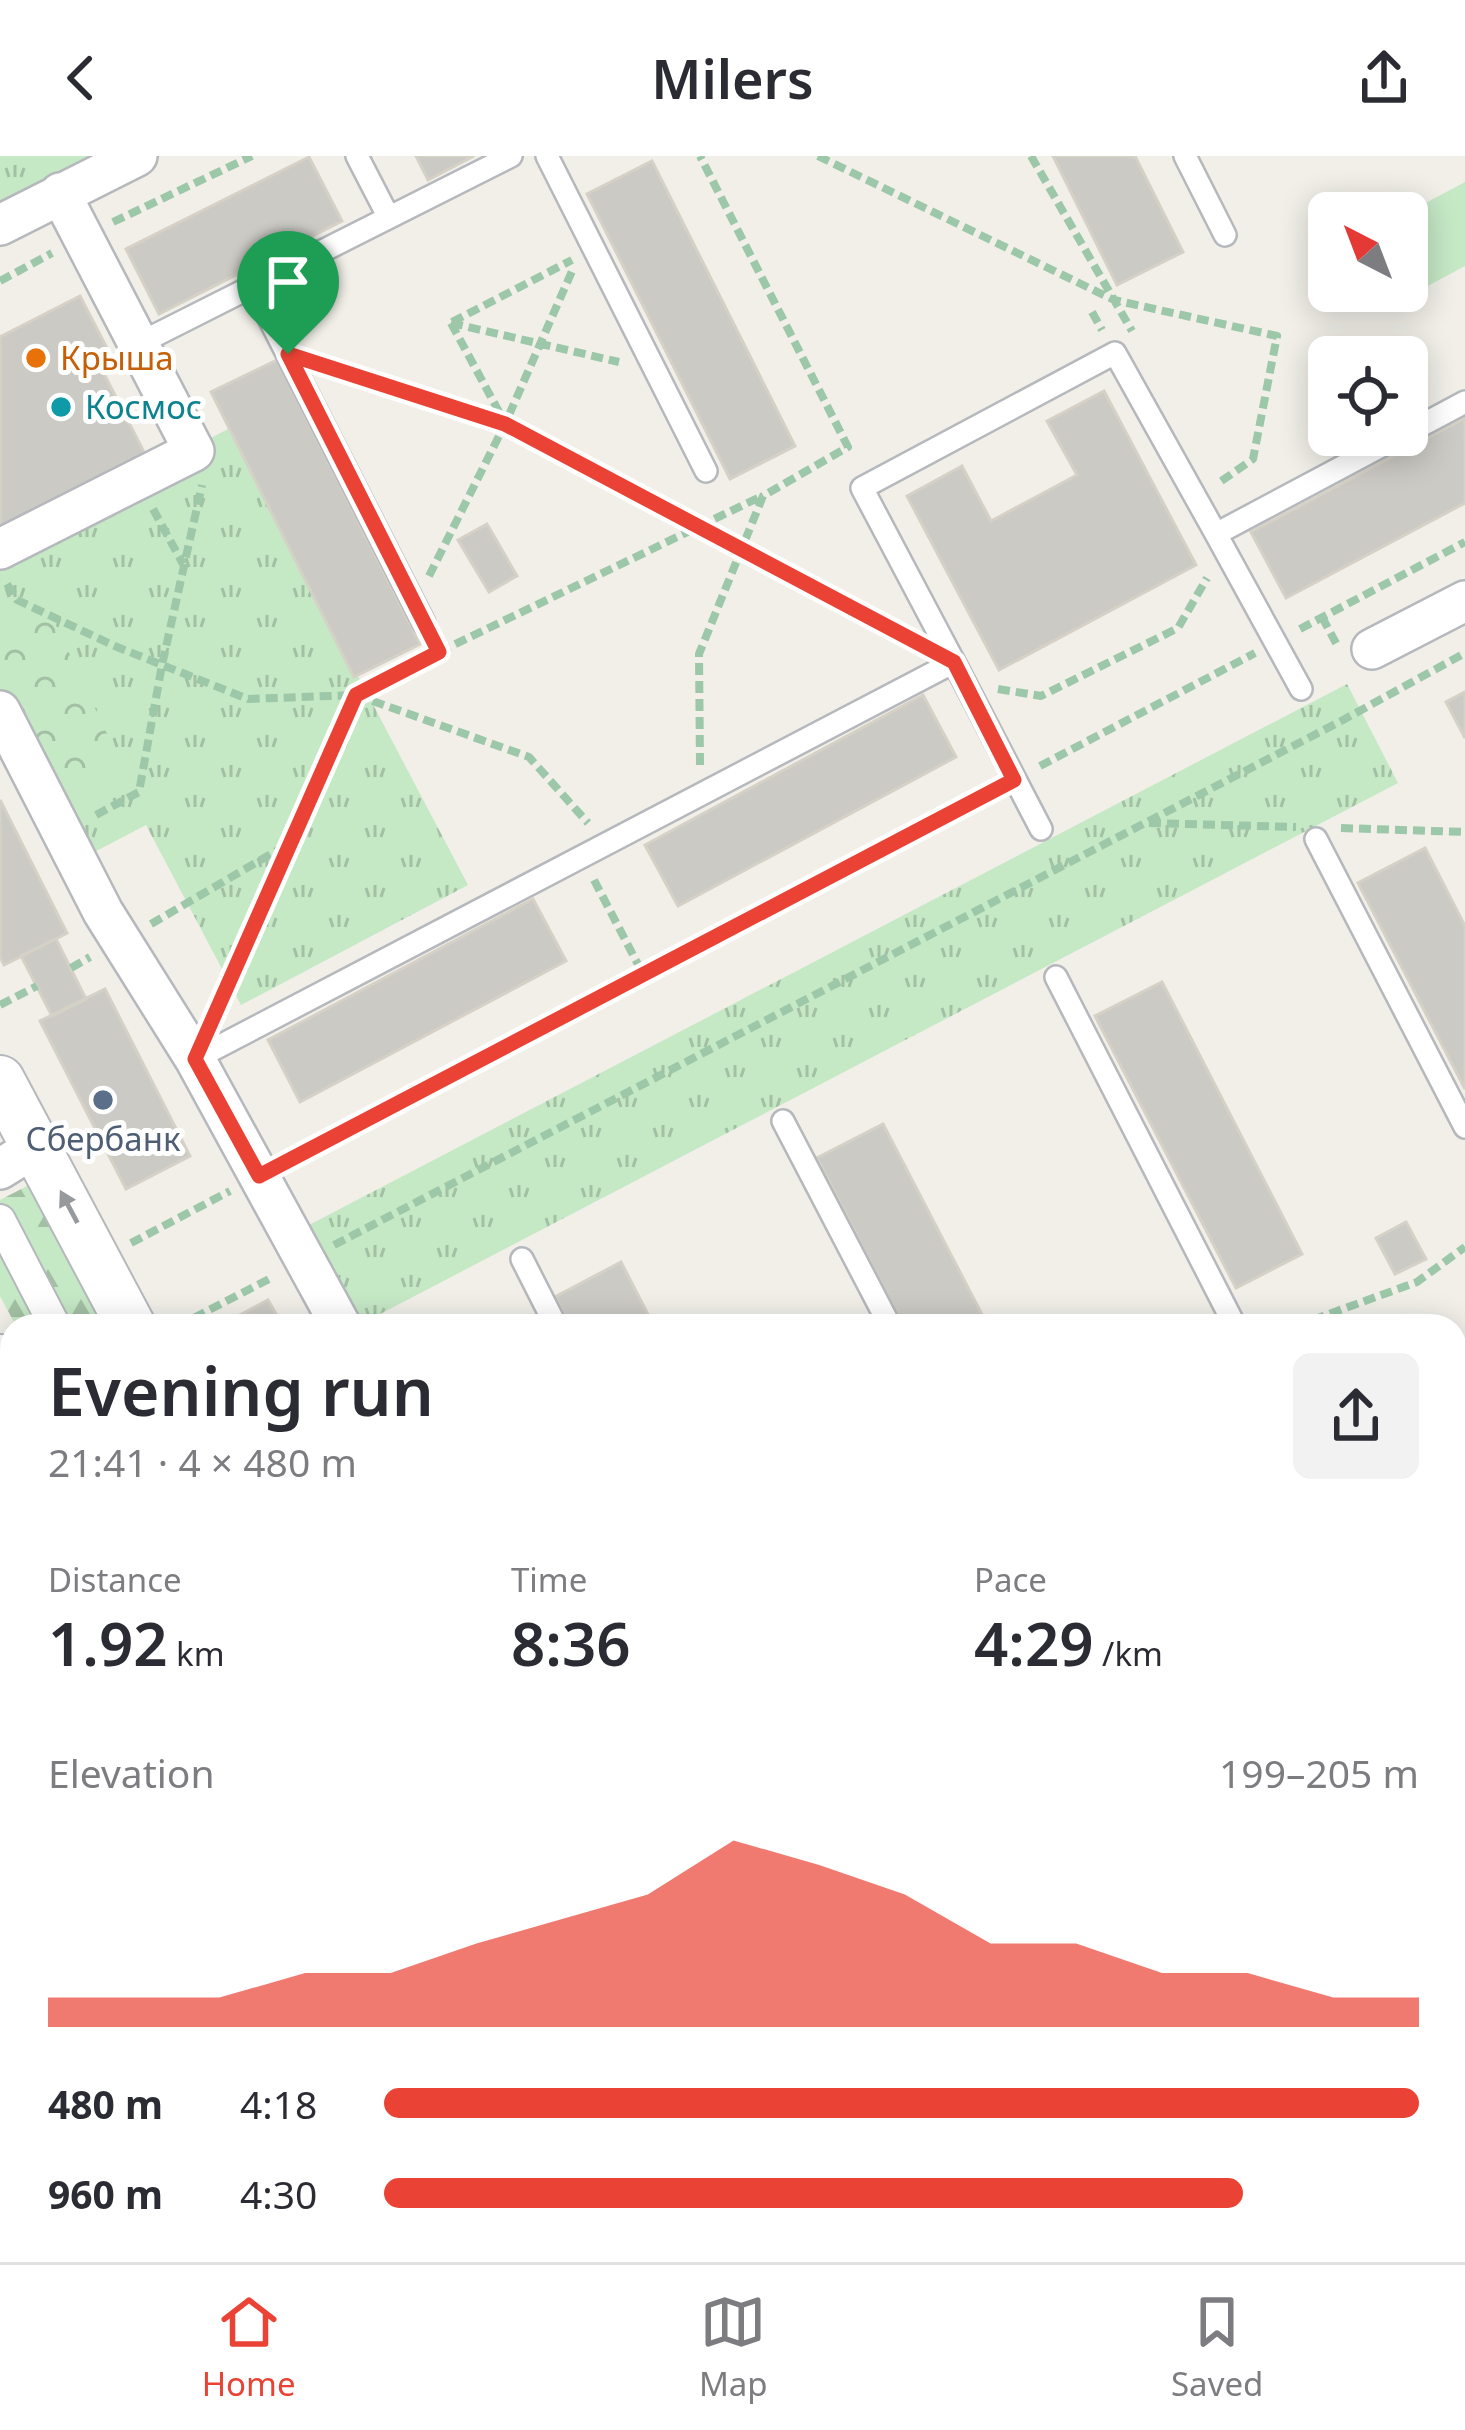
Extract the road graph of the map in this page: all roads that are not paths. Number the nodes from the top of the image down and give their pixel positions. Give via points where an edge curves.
1 (137, 156) edge
2 (357, 156) edge
3 (511, 156) edge
4 (548, 156) edge
5 (1185, 156) edge
6 (60, 193) junction
7 (388, 216) junction
8 (0, 225) edge
9 (1225, 235) dead end
10 (252, 285) junction
11 (138, 344) junction
12 (1465, 402) edge
13 (1428, 422) edge
14 (1367, 456) edge
15 (706, 471) dead end
16 (1220, 542) junction
17 (0, 550) edge
18 (1465, 601) edge
19 (419, 614) road end
20 (1372, 650) dead end
21 (954, 662) junction
22 (1300, 689) dead end
23 (0, 711) edge
24 (1042, 829) dead end
25 (1316, 839) dead end
26 (1056, 977) dead end
27 (195, 1059) junction
28 (0, 1080) edge
29 (783, 1121) dead end
30 (1465, 1127) edge
31 (18, 1158) edge
32 (0, 1220) edge
33 (522, 1259) dead end
34 (50, 1314) edge
35 (123, 1314) edge
36 (334, 1314) edge
37 (550, 1314) edge
38 (884, 1314) edge
39 (1228, 1314) edge

1 - 6 street
2 - 7 lane
3 - 7 lane
4 - 15 lane
5 - 9 lane
6 - 8 street
6 - 11 street
7 - 10 lane
10 - 11 lane
10 - 19 lane
11 - 17 street via 194,451
12 - 13 lane
14 - 16 lane
16 - 21 lane via 1114,352 862,488
16 - 22 lane
18 - 20 street
21 - 24 lane
21 - 27 lane
23 - 27 street via 121,941
25 - 30 lane
26 - 39 lane
27 - 36 street
28 - 31 street
29 - 38 lane
35 -> 31 street
32 - 34 street
33 - 37 lane

